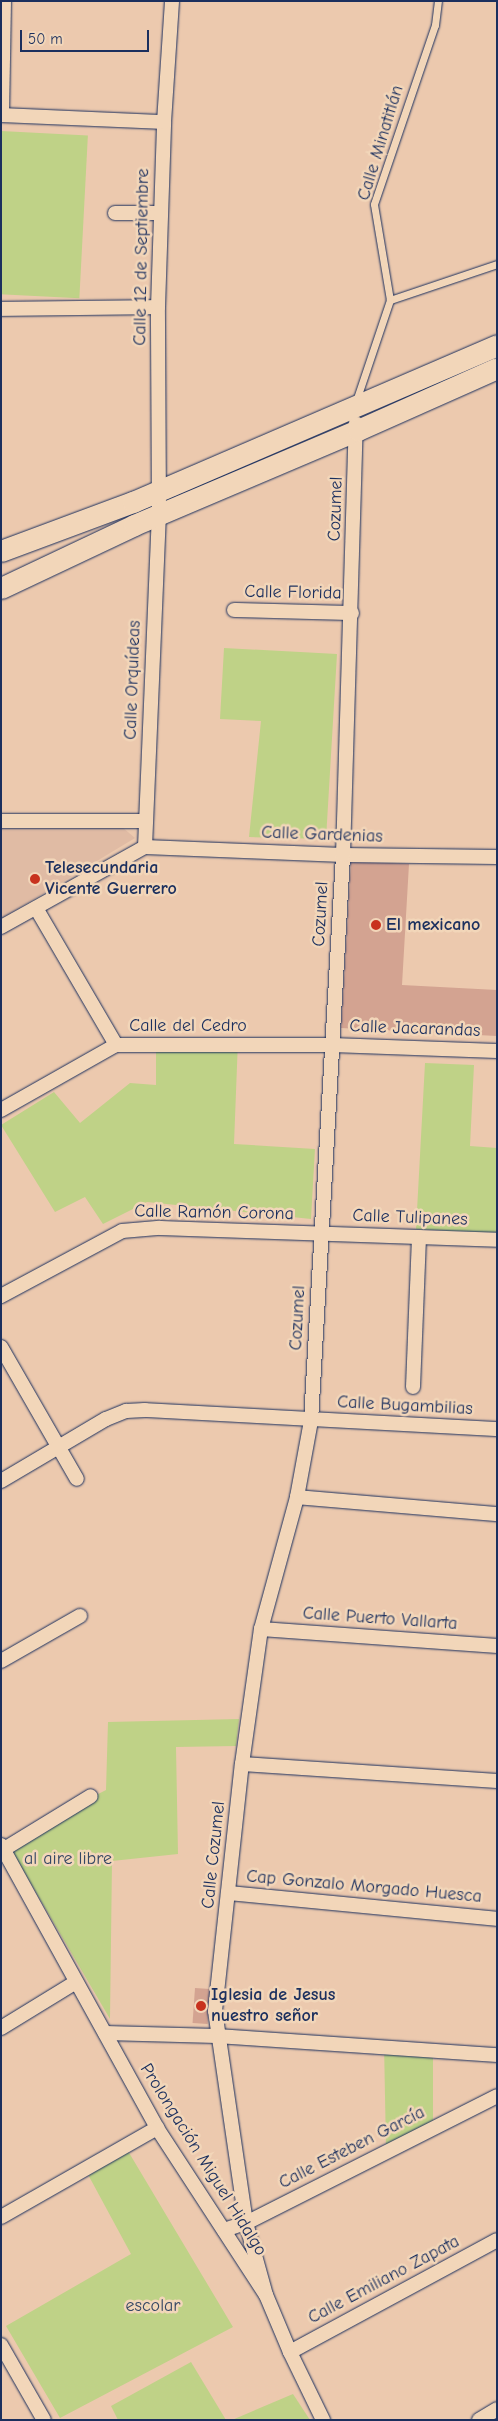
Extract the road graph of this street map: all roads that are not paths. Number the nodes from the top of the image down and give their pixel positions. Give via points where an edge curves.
1 (4, 1) edge
2 (172, 1) edge
3 (438, 1) edge
4 (2, 115) edge
5 (164, 122) junction
6 (115, 213) dead end
7 (161, 213) junction
8 (497, 264) edge
9 (390, 300) junction
10 (158, 307) junction
11 (1, 309) edge
12 (497, 345) edge
13 (497, 368) edge
14 (353, 409) junction
15 (358, 430) junction
16 (159, 490) junction
17 (159, 514) junction
18 (1, 551) edge
19 (1, 588) edge
20 (234, 610) dead end
21 (352, 613) junction
22 (146, 821) junction
23 (1, 822) edge
24 (146, 847) junction
25 (343, 855) junction
26 (497, 857) edge
27 (36, 908) junction
28 (1, 927) edge
29 (116, 1045) junction
30 (332, 1045) junction
31 (497, 1051) edge
32 (1, 1110) edge
33 (322, 1234) junction
34 (419, 1238) junction
35 (497, 1240) edge
36 (1, 1296) edge
37 (1, 1347) edge
38 (413, 1387) dead end
39 (311, 1421) junction
40 (497, 1429) edge
41 (60, 1446) junction
42 (77, 1479) dead end
43 (1, 1480) edge
44 (297, 1497) junction
45 (497, 1514) edge
46 (80, 1616) dead end
47 (261, 1629) junction
48 (497, 1646) edge
49 (1, 1661) edge
50 (242, 1764) junction
51 (497, 1781) edge
52 (90, 1796) dead end
53 (2, 1848) edge
54 (228, 1893) junction
55 (497, 1919) edge
56 (76, 1982) junction
57 (1, 2028) edge
58 (105, 2033) junction
59 (217, 2036) junction
60 (497, 2056) edge
61 (497, 2096) edge
62 (156, 2128) junction
63 (1, 2217) edge
64 (246, 2223) junction
65 (224, 2230) junction
66 (497, 2240) edge
67 (266, 2295) junction
68 (1, 2345) edge
69 (290, 2352) junction
70 (497, 2409) edge
71 (44, 2420) edge
72 (323, 2420) edge
73 (479, 2420) edge

1 - 4 street
2 - 5 street, Calle 12 de Septiembre
3 - 9 lane, Calle Minatitlán via 435,25 374,204
4 - 5 street
5 - 7 street, Calle 12 de Septiembre
6 - 7 street
7 - 10 street, Calle 12 de Septiembre
8 - 9 lane
9 - 14 lane, Calle Minatitlán
10 - 11 street
10 - 16 street, Calle 12 de Septiembre
12 - 14 main road
13 - 15 main road
14 - 15 street, Cozumel
14 - 16 main road
15 - 17 main road
15 - 21 street, Cozumel
16 - 17 street, Calle 12 de Septiembre
16 - 18 main road
17 - 19 main road
17 - 22 street, Calle Orquídeas
20 - 21 street, Calle Florida
21 - 25 street, Cozumel
22 - 23 street
22 - 24 street, Calle Orquídeas
24 - 25 street, Calle Gardenias
24 - 27 street
25 - 26 street, Calle Gardenias
25 - 30 street, Cozumel
27 - 28 street
27 - 29 street
29 - 30 street, Calle del Cedro
29 - 32 street, Calle del Cedro
30 - 31 street, Calle Jacarandas
30 - 33 street, Cozumel
33 - 34 street, Calle Tulipanes
33 - 36 street, Calle Ramón Corona via 160,1228 122,1231
33 - 39 street, Cozumel
34 - 35 street, Calle Tulipanes
34 - 38 street
37 - 41 street
39 - 40 street, Calle Bugambilias
39 - 41 street, Calle Bugambilias via 126,1411
39 - 44 street, Calle Cozumel
41 - 42 street
41 - 43 street, Calle Bugambilias
44 - 45 street
44 - 47 street, Calle Cozumel
46 - 49 street
47 - 48 street, Calle Puerto Vallarta
47 - 50 street, Calle Cozumel
50 - 51 street
50 - 54 street, Calle Cozumel
52 - 53 street
53 - 56 street, Prolongación Miguel Hidalgo
54 - 55 street, Cap Gonzalo Morgado Huesca
54 - 59 street, Calle Cozumel via 215,2011
56 - 57 street
56 - 58 street, Prolongación Miguel Hidalgo
58 - 59 street
58 - 62 street, Prolongación Miguel Hidalgo
59 - 60 street
59 - 64 street, Calle Cozumel
61 - 64 street, Calle Esteben García
62 - 63 street
62 - 65 street, Prolongación Miguel Hidalgo
64 - 65 street, Calle Esteben García
64 - 67 street, Calle Cozumel
65 - 67 street, Prolongación Miguel Hidalgo
66 - 69 street, Calle Emiliano Zapata
67 - 69 street, Prolongación Miguel Hidalgo
68 - 71 street
69 - 72 street, Prolongación Miguel Hidalgo
70 - 73 street

